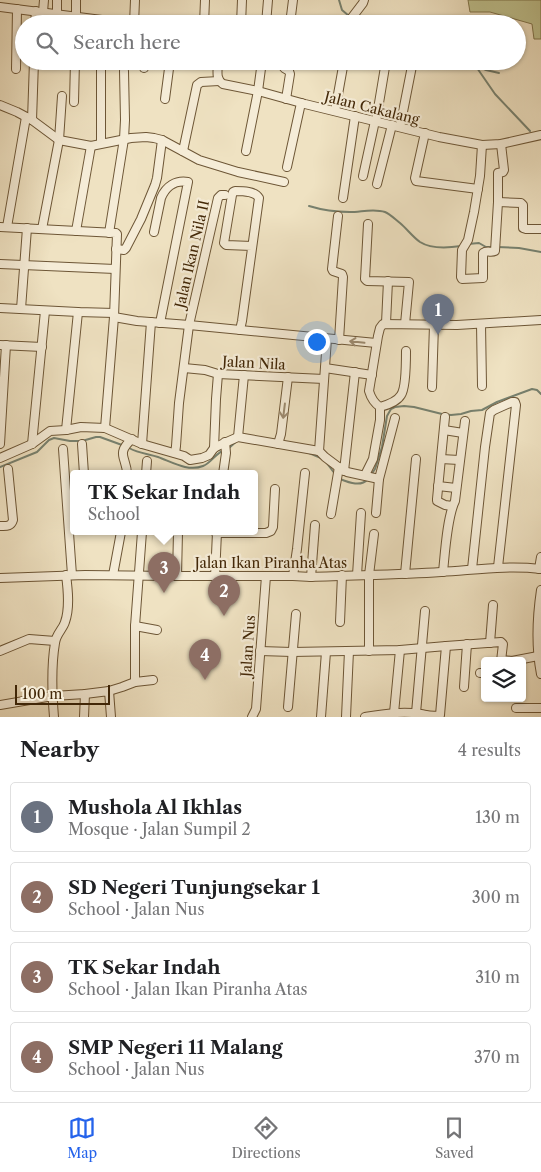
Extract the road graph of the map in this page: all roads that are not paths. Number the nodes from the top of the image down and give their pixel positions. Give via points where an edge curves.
1 (44, 0) edge
2 (57, 0) edge
3 (76, 0) edge
4 (135, 0) edge
5 (205, 0) edge
6 (242, 0) edge
7 (268, 0) edge
8 (293, 0) edge
9 (364, 0) edge
10 (0, 7) edge
11 (17, 8) junction
12 (40, 12) junction
13 (55, 14) junction
14 (17, 15) edge
15 (39, 15) edge
16 (58, 15) edge
17 (76, 15) edge
18 (134, 15) edge
19 (204, 15) edge
20 (241, 15) edge
21 (267, 15) edge
22 (291, 15) edge
23 (354, 15) edge
24 (33, 70) edge
25 (75, 70) edge
26 (101, 70) edge
27 (169, 70) edge
28 (218, 70) edge
29 (261, 70) edge
30 (288, 70) edge
31 (342, 70) edge
32 (384, 70) edge
33 (411, 70) edge
34 (124, 71) dead end
35 (219, 81) junction
36 (258, 92) junction
37 (62, 96) dead end
38 (165, 99) dead end
39 (286, 99) junction
40 (74, 102) dead end
41 (301, 103) junction
42 (0, 105) edge
43 (335, 112) junction
44 (355, 116) junction
45 (29, 118) junction
46 (376, 121) junction
47 (396, 126) junction
48 (425, 133) junction
49 (541, 135) edge
50 (124, 139) junction
51 (59, 140) junction
52 (162, 140) junction
53 (101, 144) junction
54 (501, 144) junction
55 (482, 145) junction
56 (91, 146) junction
57 (184, 146) junction
58 (246, 151) dead end
59 (287, 167) dead end
60 (363, 176) dead end
61 (284, 182) dead end
62 (377, 184) dead end
63 (478, 189) junction
64 (225, 195) dead end
65 (343, 198) dead end
66 (498, 202) junction
67 (338, 216) dead end
68 (368, 224) dead end
69 (4, 227) edge
70 (27, 228) junction
71 (42, 229) junction
72 (541, 229) edge
73 (76, 231) junction
74 (154, 232) dead end
75 (113, 233) junction
76 (252, 246) junction
77 (116, 249) junction
78 (0, 264) edge
79 (25, 265) junction
80 (115, 269) junction
81 (388, 281) junction
82 (0, 308) edge
83 (21, 308) junction
84 (45, 310) junction
85 (78, 312) junction
86 (114, 315) junction
87 (541, 320) edge
88 (156, 323) junction
89 (386, 323) junction
90 (189, 324) junction
91 (405, 324) junction
92 (481, 324) junction
93 (434, 325) junction
94 (240, 330) junction
95 (327, 339) junction
96 (338, 340) junction
97 (376, 343) junction
98 (3, 345) edge
99 (42, 347) junction
100 (406, 351) dead end
101 (184, 368) junction
102 (325, 368) junction
103 (355, 372) junction
104 (218, 374) junction
105 (244, 375) junction
106 (372, 375) junction
107 (288, 378) junction
108 (324, 379) junction
109 (482, 386) dead end
110 (432, 388) dead end
111 (380, 407) junction
112 (445, 417) dead end
113 (395, 418) dead end
114 (465, 421) dead end
115 (105, 428) junction
116 (66, 430) junction
117 (444, 430) junction
118 (463, 433) junction
119 (238, 437) junction
120 (0, 444) edge
121 (32, 444) junction
122 (82, 444) dead end
123 (127, 444) junction
124 (142, 444) junction
125 (278, 444) junction
126 (226, 447) junction
127 (214, 448) junction
128 (63, 449) dead end
129 (319, 451) junction
130 (175, 453) junction
131 (0, 458) edge
132 (416, 459) dead end
133 (441, 459) junction
134 (459, 460) junction
135 (147, 462) dead end
136 (8, 469) dead end
137 (341, 469) junction
138 (84, 470) edge
139 (127, 470) edge
140 (146, 470) edge
141 (223, 470) edge
142 (305, 474) dead end
143 (371, 477) junction
144 (438, 486) junction
145 (456, 488) junction
146 (275, 489) dead end
147 (452, 506) junction
148 (70, 508) edge
149 (376, 513) dead end
150 (331, 514) dead end
151 (361, 514) dead end
152 (315, 525) dead end
153 (0, 526) edge
154 (258, 532) edge
155 (374, 534) dead end
156 (120, 535) edge
157 (142, 535) edge
158 (178, 535) edge
159 (216, 535) edge
160 (541, 557) edge
161 (498, 567) junction
162 (472, 569) junction
163 (540, 569) edge
164 (443, 572) junction
165 (405, 574) junction
166 (69, 575) junction
167 (113, 575) junction
168 (140, 575) junction
169 (342, 575) junction
170 (357, 575) junction
171 (369, 575) junction
172 (177, 576) junction
173 (215, 576) junction
174 (266, 576) junction
175 (293, 576) junction
176 (311, 577) junction
177 (0, 578) edge
178 (541, 590) edge
179 (493, 604) dead end
180 (540, 605) edge
181 (425, 611) dead end
182 (296, 614) dead end
183 (340, 622) dead end
184 (135, 626) junction
185 (157, 630) dead end
186 (56, 638) junction
187 (490, 643) junction
188 (467, 644) junction
189 (446, 646) junction
190 (422, 648) junction
191 (0, 650) edge
192 (400, 650) junction
193 (349, 651) junction
194 (369, 651) junction
195 (260, 652) junction
196 (292, 652) junction
197 (326, 652) junction
198 (538, 656) junction
199 (501, 657) edge
200 (526, 658) edge
201 (540, 670) edge
202 (153, 680) dead end
203 (135, 682) junction
204 (464, 687) dead end
205 (109, 691) junction
206 (84, 694) junction
207 (53, 696) junction
208 (0, 704) edge
209 (288, 707) dead end
210 (516, 708) dead end
211 (541, 708) edge
212 (394, 713) junction
213 (416, 713) junction
214 (54, 717) edge
215 (84, 717) edge
216 (111, 717) edge
217 (252, 717) edge
218 (321, 717) edge
219 (346, 717) edge
220 (365, 717) edge

1 - 12 street
2 - 13 street
3 - 17 street
4 - 18 street
5 - 19 street
6 - 20 street
7 - 21 street
8 - 22 street
9 - 23 street
10 - 11 street
11 - 12 street
11 - 14 street
12 - 13 street
12 - 15 street
13 - 16 street
24 - 45 street
25 - 40 street
26 - 53 street
27 - 38 street
28 - 35 street
29 - 36 street
30 - 39 street
31 - 43 street
32 - 46 street
33 - 47 street
34 - 50 street
35 - 36 street, Jalan Cakalang
35 - 57 street via 197,85
36 - 39 street, Jalan Cakalang
36 - 58 street
37 - 51 street
39 - 41 street, Jalan Cakalang
41 - 43 street, Jalan Cakalang
41 - 59 street
42 - 45 street
43 - 44 street, Jalan Cakalang
44 - 46 street, Jalan Cakalang
44 - 65 street
45 - 51 street
45 - 69 street
46 - 47 street, Jalan Cakalang
46 - 60 street
47 - 48 street, Jalan Cakalang
47 - 62 street
48 - 55 street, Jalan Cakalang
48 - 63 street via 414,178 416,181
49 - 54 street, Jalan Cakalang
50 - 52 street via 146,137
50 - 53 street
50 - 75 street
51 - 56 street
51 - 71 street
52 - 57 street
52 - 77 street via 157,178 140,220 126,248
53 - 56 street
54 - 55 street, Jalan Cakalang
54 - 66 street via 504,170 498,173
55 - 63 street
56 - 73 street
57 - 61 street via 199,160
63 - 66 street via 471,226 462,250 462,278 483,278 483,252 494,252 495,247
64 - 90 street, Jalan Ikan Nila II via 218,198
66 - 72 street via 521,203 523,228
67 - 96 street via 332,270 343,277
68 - 81 street via 365,279
69 - 70 street
70 - 71 street
70 - 79 street
71 - 73 street
73 - 75 street
74 - 88 street via 163,193 178,182 188,182
75 - 77 street
76 - 76 street via 224,243 235,191 258,197
76 - 94 street
77 - 80 street
78 - 79 street
79 - 80 street
79 - 83 street
80 - 86 street
81 - 89 street
81 - 91 street via 409,282
82 - 83 street
83 - 84 street
84 - 85 street
84 - 99 street
85 - 86 street
85 - 116 street
86 - 88 street
86 - 115 street
87 - 92 street
88 - 90 street
88 - 124 street
89 - 91 street
89 - 97 street via 380,328
90 - 94 street
90 - 101 street
91 - 93 street
92 - 93 street
92 - 109 street
93 - 110 street
94 - 95 street
95 - 96 street
95 - 102 street
97 -> 96 street
97 - 106 street
98 - 99 street
98 - 120 street
99 - 121 street
100 - 111 street via 401,395
101 - 104 street, Jalan Nila
101 - 130 street
102 - 103 street
102 - 108 street
103 - 106 street
103 - 137 street
104 - 105 street, Jalan Nila
104 - 127 street
105 - 107 street, Jalan Nila
105 - 119 street
106 - 111 street via 370,397
107 - 108 street, Jalan Nila
107 -> 125 street
108 - 129 street
111 - 143 street
112 - 117 street
113 - 143 street
114 - 118 street
115 - 116 street
115 - 123 street
116 - 121 street via 50,431
117 - 118 street
117 - 133 street
118 - 134 street
119 - 125 street
119 - 126 street
121 - 131 street
122 - 138 street
123 - 124 street
123 - 139 street via 124,462
124 - 130 street
125 - 129 street
126 - 127 street
126 - 141 street
127 - 130 street via 209,455 190,460
128 - 148 street
129 - 137 street
132 - 165 street
133 - 134 street
133 - 144 street
134 - 145 street
135 - 140 street
136 - 153 street via 13,520 9,526
137 - 143 street
137 - 150 street
142 - 175 street
143 - 149 street
144 - 145 street
144 - 147 street via 437,501
145 - 147 street
146 - 154 street via 273,527 271,531
147 - 164 street
148 - 166 street
151 - 170 street
152 - 176 street
155 - 171 street
156 - 167 street
157 - 168 street
158 - 172 street
159 - 173 street
160 - 163 street
161 - 162 street, Jalan Ikan Piranha Atas
161 - 162 street via 515,402 490,413
161 - 163 street, Jalan Ikan Piranha Atas
162 - 164 street, Jalan Ikan Piranha Atas
164 - 165 street, Jalan Ikan Piranha Atas
165 - 171 street, Jalan Ikan Piranha Atas
166 - 167 street, Jalan Ikan Piranha Atas
166 - 177 street, Jalan Ikan Piranha Atas
166 - 186 street via 65,624
167 - 168 street, Jalan Ikan Piranha Atas
168 - 172 street, Jalan Ikan Piranha Atas
168 - 184 street
169 - 170 street, Jalan Ikan Piranha Atas
169 - 176 street, Jalan Ikan Piranha Atas
169 - 183 street
170 - 171 street, Jalan Ikan Piranha Atas
171 - 194 street
172 - 173 street, Jalan Ikan Piranha Atas
173 - 174 street, Jalan Ikan Piranha Atas
174 - 175 street, Jalan Ikan Piranha Atas
174 - 195 street, Jalan Nus
175 - 176 street, Jalan Ikan Piranha Atas
178 - 180 street
179 - 187 street
180 - 198 street
181 - 190 street
182 - 196 street
184 - 185 street
184 - 203 street
186 - 191 street via 29,639
186 - 207 street
187 - 188 street
187 - 199 street via 502,643
188 - 189 street
188 - 204 street
189 - 190 street
189 - 213 street via 440,713 438,716
190 - 192 street
190 - 213 street
192 - 194 street
192 - 212 street
193 - 194 street
193 - 197 street
193 - 219 street
195 - 196 street
195 - 217 street, Jalan Nus via 256,709
196 - 197 street
196 - 209 street
197 - 218 street
198 - 200 street
198 - 201 street
202 - 203 street
203 - 205 street
205 - 206 street
205 - 216 street
206 - 207 street
206 - 215 street
207 - 208 street
207 - 214 street
210 - 211 street
212 - 213 street
212 - 220 street

